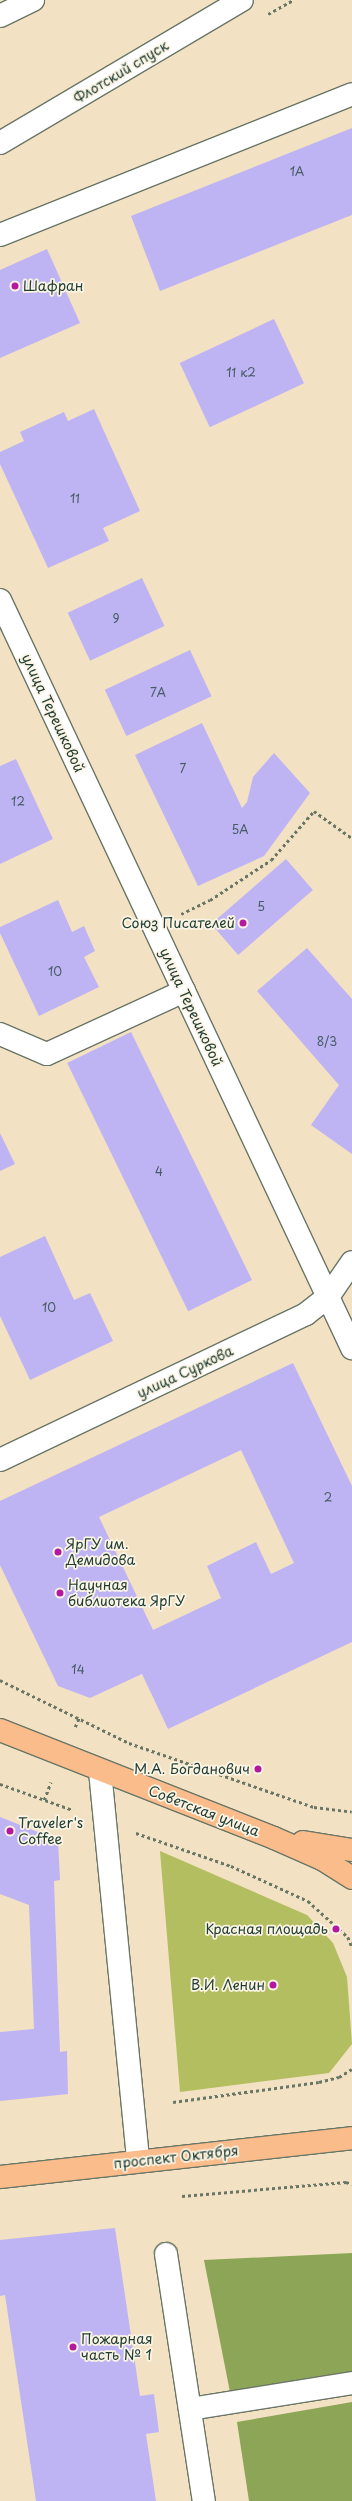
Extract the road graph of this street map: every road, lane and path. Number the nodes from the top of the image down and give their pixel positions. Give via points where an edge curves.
1 (33, 0) edge
2 (242, 0) edge
3 (0, 16) edge
4 (352, 94) edge
5 (0, 143) edge
6 (0, 236) edge
7 (0, 600) edge
8 (352, 838) edge
9 (154, 927) junction
10 (184, 991) junction
11 (0, 1034) edge
12 (352, 1262) edge
13 (328, 1297) junction
14 (352, 1348) edge
15 (0, 1460) edge
16 (0, 1680) edge
17 (0, 1730) edge
18 (100, 1771) junction
19 (0, 1784) edge
20 (352, 1812) edge
21 (105, 1822) junction
22 (274, 1838) junction
23 (352, 1850) edge
24 (352, 1878) edge
25 (352, 1947) edge
26 (352, 2069) edge
27 (173, 2102) dead end
28 (352, 2138) edge
29 (138, 2161) junction
30 (0, 2177) edge
31 (352, 2184) edge
32 (182, 2196) dead end
33 (166, 2254) dead end
34 (352, 2383) edge
35 (190, 2409) junction
36 (204, 2501) edge

1 - 3 street
2 - 5 street, Флотский спуск
4 - 6 street
7 - 9 street, улица Терешковой
8 - 9 path via 314,811 271,860 210,900
9 - 10 street, улица Терешковой
10 - 11 street via 47,1054
10 - 13 street, улица Терешковой
12 - 13 street, улица Суркова
13 - 14 street, улица Терешковой
13 - 15 street, улица Суркова via 306,1314
16 - 20 path via 129,1743 314,1807
17 - 18 main road, Советская улица
18 - 21 street
18 - 22 main road, Советская улица
19 - 21 path
21 - 25 path via 231,1866 308,1901 348,1937
21 - 29 street
22 - 23 main road
22 - 24 main road via 322,1859
26 - 27 path via 339,2077 319,2082
28 - 29 main road, проспект Октября
29 - 30 main road, проспект Октября
31 - 32 path via 346,2182
33 - 35 street
34 - 35 street
35 - 36 street

